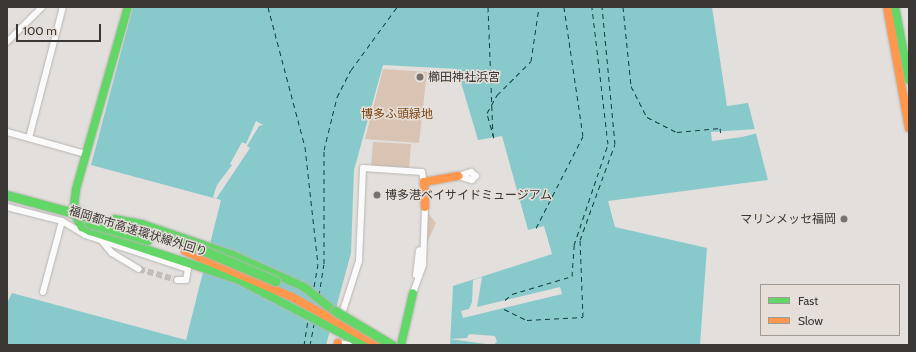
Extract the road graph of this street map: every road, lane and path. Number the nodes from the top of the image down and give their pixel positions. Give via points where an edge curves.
1 (42, 7) edge
2 (63, 7) edge
3 (128, 7) edge
4 (887, 7) edge
5 (895, 7) edge
6 (7, 42) edge
7 (909, 80) edge
8 (909, 128) edge
9 (7, 132) edge
10 (29, 138) junction
11 (86, 154) junction
12 (82, 167) junction
13 (458, 176) dead end
14 (424, 182) junction
15 (7, 194) edge
16 (7, 198) edge
17 (26, 204) junction
18 (7, 207) edge
19 (425, 207) joint
20 (68, 210) junction
21 (62, 221) junction
22 (100, 240) junction
23 (139, 269) tunnel mouth
24 (177, 280) dead end
25 (43, 292) dead end
26 (413, 292) joint
27 (338, 314) junction
28 (378, 341) edge
29 (352, 343) edge
30 (338, 344) edge
31 (364, 345) edge
32 (391, 345) edge
33 (401, 345) edge

1 - 6 street
2 - 10 street
3 - 11 main road
4 - 8 main road
5 - 7 main road
9 - 10 street
10 - 11 street
11 - 12 main road
12 - 27 main road, bridge via 74,198 78,213 142,224 209,246 304,287
12 - 29 main road via 71,202 72,215 82,227 237,279
13 - 14 main road
14 - 19 main road
14 - 27 street via 422,172 364,168 359,261 346,300
15 - 20 main road, 福岡都市高速環状線外回り, bridge
16 - 17 main road
17 - 20 main road, bridge via 7,200
17 - 28 main road, bridge via 185,251 292,298
18 - 21 street
19 - 26 street via 423,265
20 - 27 main road, 福岡都市高速環状線外回り, bridge via 188,244 275,281
21 - 22 street
21 - 25 street
22 - 23 street via 112,253
22 - 24 street via 188,269 186,280
26 - 33 main road
27 - 28 main road, bridge
27 - 32 main road, 福岡都市高速環状線外回り, bridge
28 - 32 main road
29 - 30 street
29 - 31 main road

